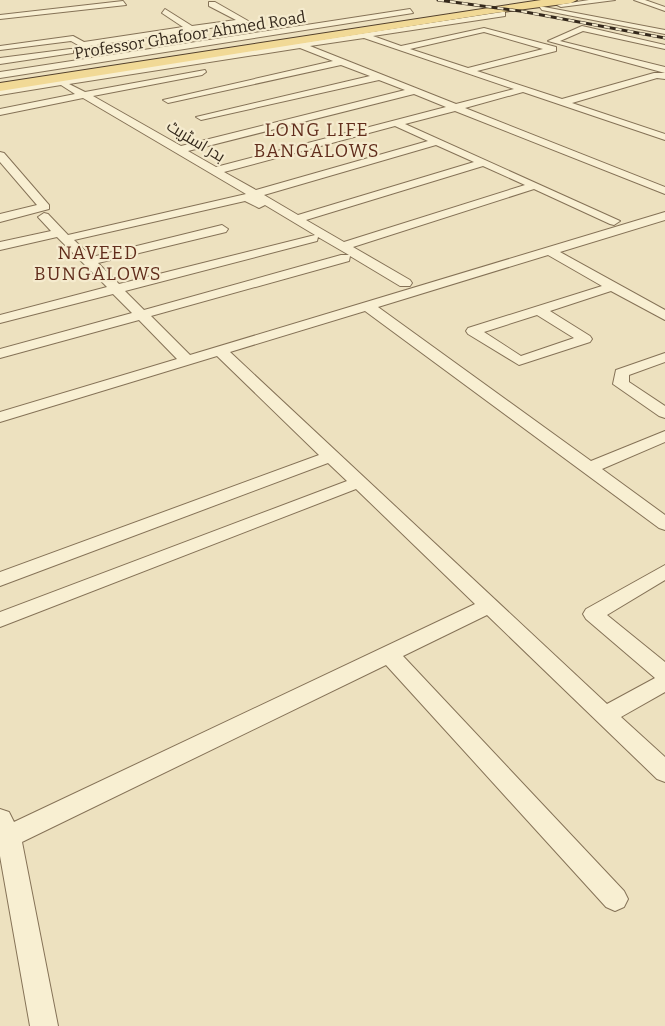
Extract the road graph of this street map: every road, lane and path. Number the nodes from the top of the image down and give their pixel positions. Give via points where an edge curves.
1 (120, 0) edge
2 (527, 0) edge
3 (572, 0) edge
4 (611, 0) edge
5 (638, 0) edge
6 (212, 4) dead end
7 (23, 5) dead end
8 (58, 5) edge
9 (665, 9) edge
10 (165, 11) dead end
11 (410, 11) dead end
12 (501, 14) dead end
13 (0, 17) edge
14 (244, 21) junction
15 (191, 28) junction
16 (665, 32) edge
17 (365, 36) junction
18 (632, 39) junction
19 (290, 42) junction
20 (84, 44) junction
21 (665, 46) edge
22 (2, 48) edge
23 (400, 48) junction
24 (70, 51) dead end
25 (596, 52) junction
26 (665, 54) edge
27 (15, 59) junction
28 (102, 60) junction
29 (0, 61) edge
30 (342, 62) junction
31 (640, 63) junction
32 (219, 68) dead end
33 (665, 70) edge
34 (29, 71) junction
35 (208, 71) dead end
36 (466, 71) junction
37 (0, 75) edge
38 (379, 76) junction
39 (665, 76) edge
40 (61, 77) junction
41 (0, 81) edge
42 (0, 87) edge
43 (522, 90) junction
44 (414, 91) junction
45 (0, 92) edge
46 (154, 93) junction
47 (86, 96) junction
48 (564, 102) junction
49 (457, 107) junction
50 (0, 112) edge
51 (192, 113) junction
52 (396, 123) junction
53 (272, 127) junction
54 (236, 136) junction
55 (665, 137) edge
56 (437, 142) junction
57 (0, 143) edge
58 (311, 146) junction
59 (178, 150) junction
60 (0, 155) edge
61 (483, 163) junction
62 (214, 171) junction
63 (534, 186) junction
64 (665, 191) edge
65 (254, 194) junction
66 (49, 199) dead end
67 (665, 206) edge
68 (665, 216) edge
69 (0, 218) edge
70 (44, 218) dead end
71 (296, 219) junction
72 (614, 221) junction
73 (222, 229) dead end
74 (62, 236) junction
75 (313, 238) junction
76 (0, 246) edge
77 (344, 246) junction
78 (549, 251) junction
79 (88, 262) junction
80 (405, 284) junction
81 (612, 287) junction
82 (114, 289) junction
83 (367, 306) junction
84 (538, 310) junction
85 (140, 315) junction
86 (665, 316) edge
87 (0, 319) edge
88 (220, 351) junction
89 (0, 354) edge
90 (184, 357) junction
91 (665, 357) edge
92 (0, 406) edge
93 (665, 412) edge
94 (0, 417) edge
95 (665, 436) edge
96 (331, 456) junction
97 (590, 468) junction
98 (358, 482) junction
99 (665, 524) edge
100 (665, 572) edge
101 (0, 579) edge
102 (489, 606) junction
103 (0, 620) edge
104 (388, 654) junction
105 (665, 674) edge
106 (665, 682) edge
107 (605, 715) junction
108 (665, 772) edge
109 (3, 832) edge
110 (615, 899) dead end
111 (45, 1026) edge

1 - 8 street via 124,3
2 - 19 main road, Professor Ghafoor Ahmed Road via 473,6
3 - 19 main road
4 - 16 street via 542,8
5 - 9 street
6 - 14 street
7 - 8 street
8 - 13 street
10 - 15 street
11 - 19 street
12 - 17 street
14 - 15 street
14 - 19 street
15 - 20 street
17 - 19 street
17 - 23 street
18 - 21 street
18 - 25 street
18 - 25 street via 582,28 552,41
19 - 28 street
19 - 30 street
19 - 32 street
19 - 40 main road
20 - 22 street via 74,38
20 - 28 street
22 - 27 street
23 - 36 street
23 - 36 street via 484,30 552,49
24 - 27 street
25 - 31 street
26 - 31 street
27 - 29 street
27 - 34 street
28 - 34 street
30 - 38 street
30 - 46 street
31 - 33 street
34 - 37 street
35 - 46 street
36 - 43 street
38 - 44 street
38 - 51 street
39 - 48 street
40 - 41 main road, Professor Ghafoor Ahmed Road
40 - 42 main road
40 - 45 street
40 - 47 street, بدر اسٹریٹ
43 - 48 street
43 - 49 street
44 - 49 street
44 - 53 street
46 - 47 street
46 - 51 street
47 - 50 street
47 - 59 street, بدر اسٹریٹ
48 - 55 street
49 - 52 street
49 - 64 street
51 - 54 street
52 - 56 street
52 - 58 street
53 - 54 street
53 - 58 street
54 - 59 street
56 - 61 street
56 - 65 street
57 - 66 street
58 - 62 street
59 - 62 street, بدر اسٹریٹ
60 - 69 street via 45,207
61 - 63 street
61 - 71 street
62 - 65 street, بدر اسٹریٹ
63 - 72 street
63 - 77 street
65 - 71 street, بدر اسٹریٹ
67 - 72 street
68 - 78 street
70 - 74 street
71 - 77 street, بدر اسٹریٹ
72 - 80 street
73 - 79 street
74 - 75 street via 247,197
74 - 76 street
74 - 79 street
75 - 82 street
75 - 85 street via 345,258
77 - 80 street, بدر اسٹریٹ
78 - 81 street
78 - 83 street
79 - 82 street
80 - 90 street
81 - 84 street
81 - 86 street
82 - 85 street
82 - 87 street
83 - 88 street
83 - 97 street
84 - 84 street via 494,324 472,331 519,361 585,339
85 - 89 street
85 - 90 street
88 - 90 street
88 - 96 street
90 - 92 street
90 - 94 street
91 - 93 street via 621,373 621,384
95 - 97 street
96 - 98 street
96 - 101 street
97 - 99 street
98 - 102 street
98 - 103 street
100 - 105 street via 593,614
102 - 104 street
102 - 107 street
104 - 109 street
104 - 110 street
106 - 107 street
107 - 108 street
109 - 111 street

